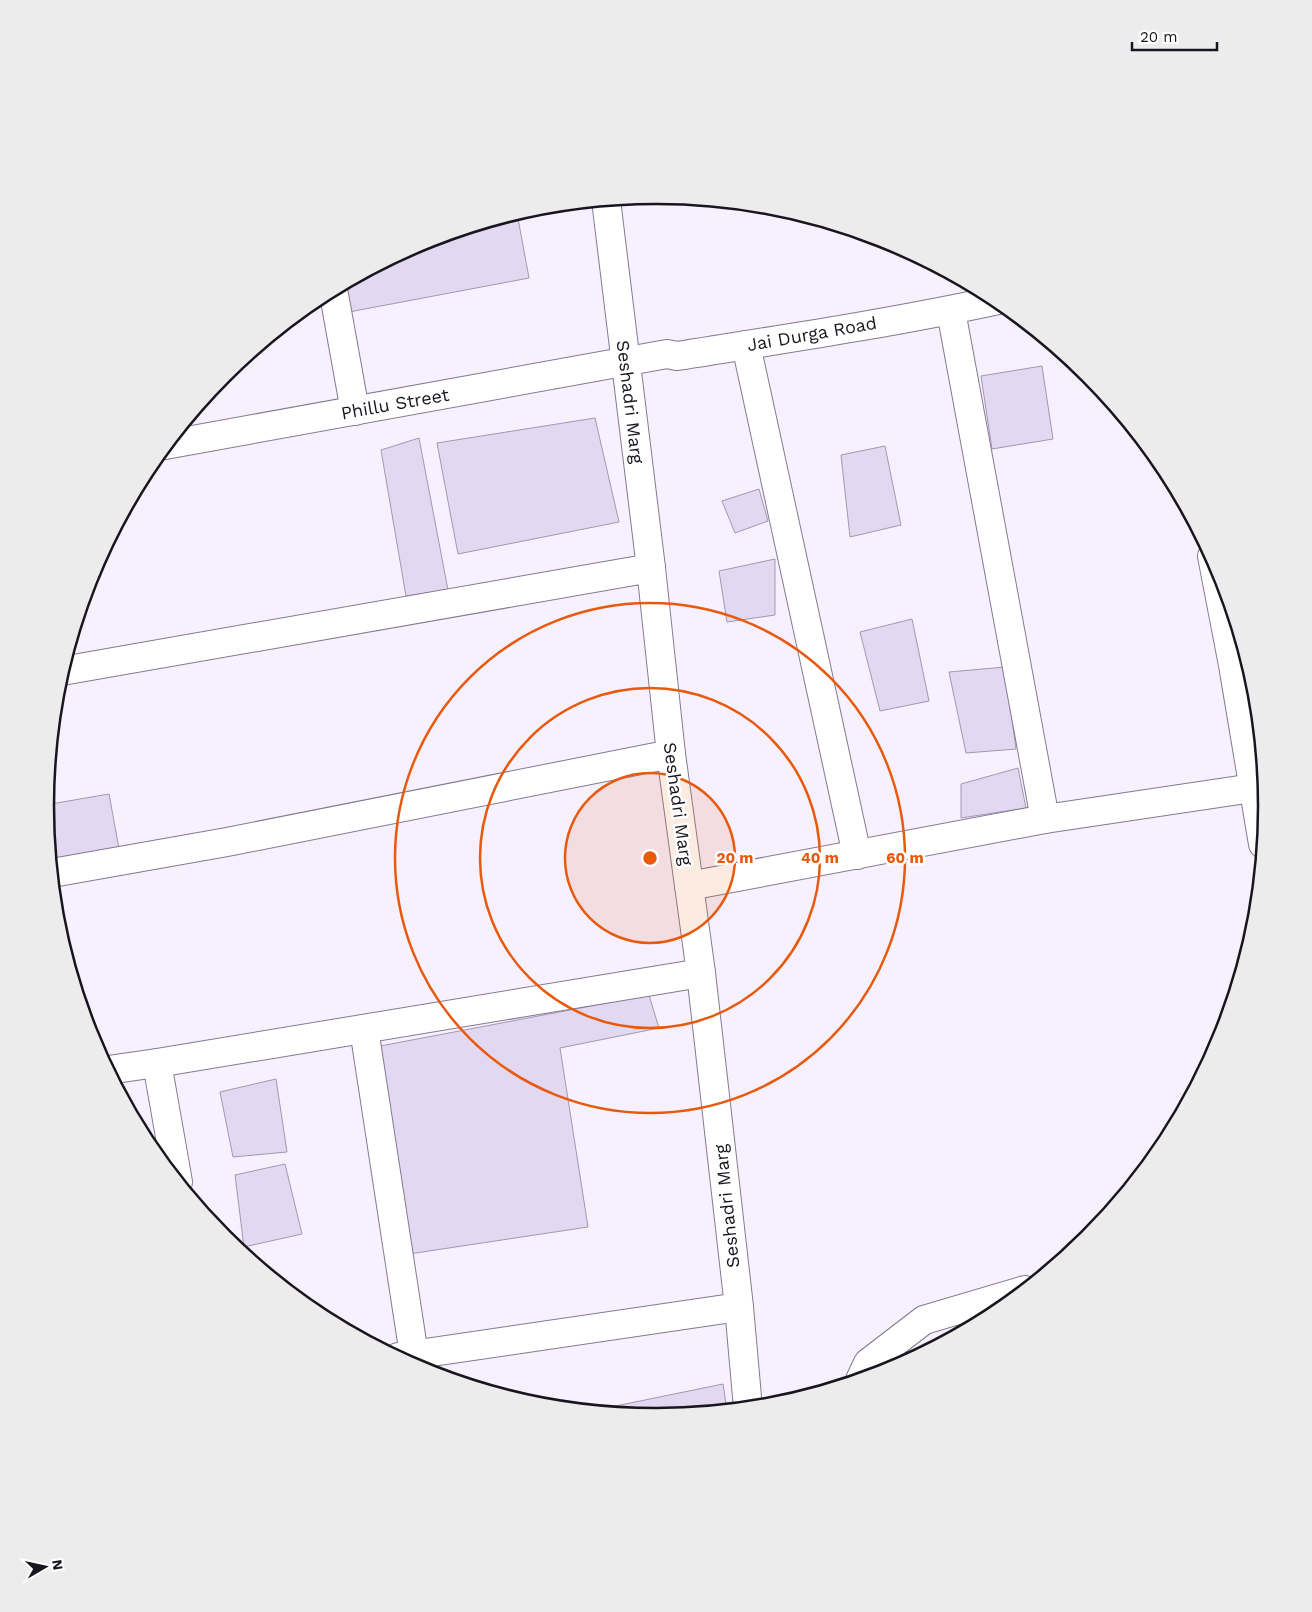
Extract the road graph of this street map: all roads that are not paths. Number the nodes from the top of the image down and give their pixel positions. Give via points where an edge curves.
1 (607, 206) edge
2 (334, 297) edge
3 (987, 303) edge
4 (951, 311) junction
5 (746, 345) junction
6 (625, 362) junction
7 (356, 411) junction
8 (174, 444) edge
9 (651, 568) junction
10 (1233, 634) edge
11 (1241, 664) edge
12 (69, 670) edge
13 (671, 754) junction
14 (1253, 788) junction
15 (1258, 815) edge
16 (1045, 819) junction
17 (857, 854) junction
18 (58, 872) edge
19 (689, 886) junction
20 (701, 973) junction
21 (364, 1029) junction
22 (157, 1063) junction
23 (115, 1069) edge
24 (176, 1170) edge
25 (1007, 1295) edge
26 (739, 1307) junction
27 (406, 1353) edge
28 (411, 1355) edge
29 (865, 1370) edge
30 (747, 1401) edge

1 - 6 street, Seshadri Marg
2 - 7 street
3 - 4 street, Jai Durga Road
4 - 5 street, Jai Durga Road
4 - 16 street
5 - 6 street, Jai Durga Road
5 - 17 street
6 - 7 street, Phillu Street
6 - 9 street, Seshadri Marg
7 - 8 street, Phillu Street
9 - 12 street
9 - 13 street, Seshadri Marg
10 - 11 street
11 - 14 street
13 - 18 street via 228,842
13 - 19 street, Seshadri Marg
14 - 15 street
14 - 16 street
16 - 17 street
17 - 19 street
19 - 20 street, Seshadri Marg
20 - 21 street
20 - 26 street, Seshadri Marg
21 - 22 street
21 - 27 street
22 - 23 street
22 - 24 street
25 - 29 street via 924,1320 868,1363
26 - 28 street
26 - 30 street, Seshadri Marg

